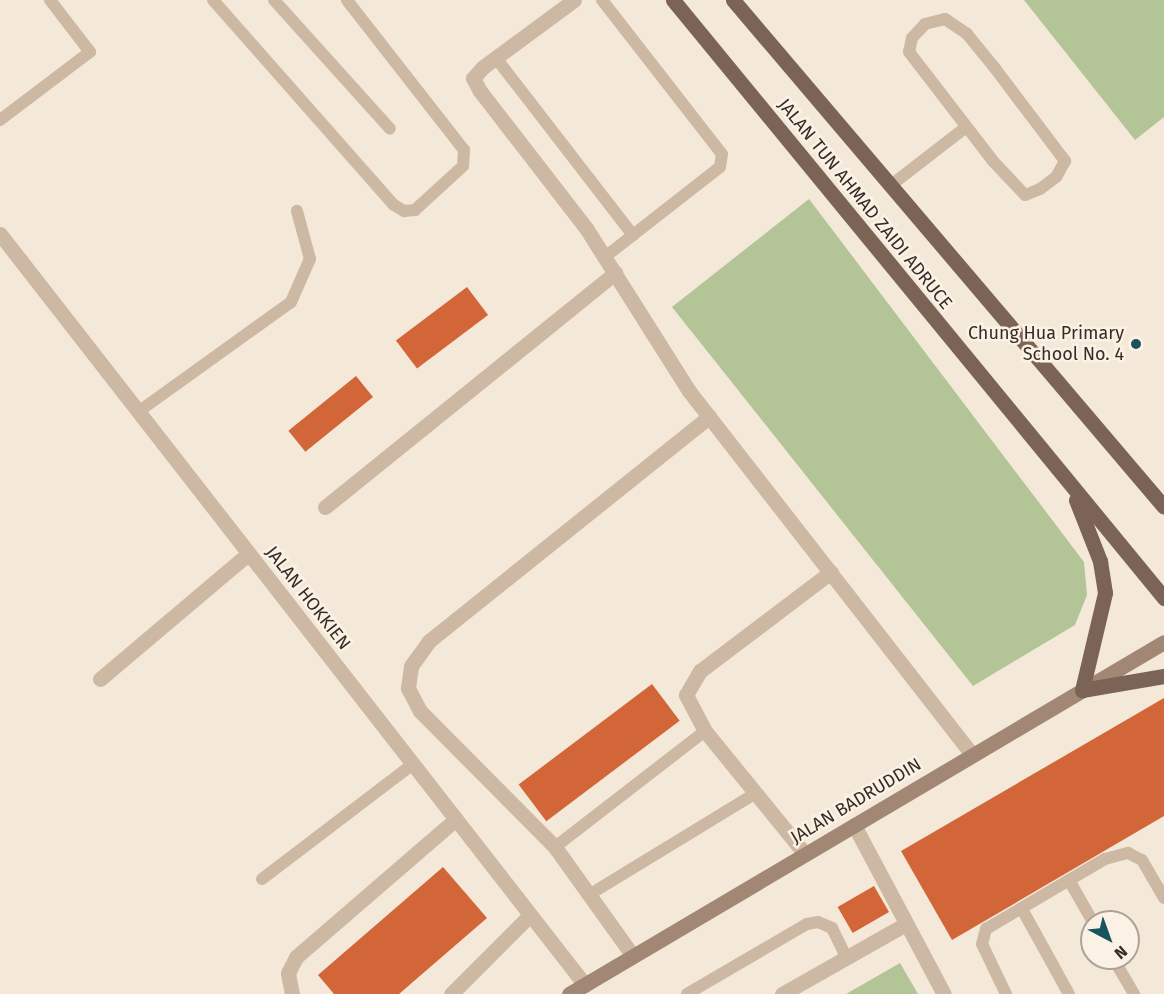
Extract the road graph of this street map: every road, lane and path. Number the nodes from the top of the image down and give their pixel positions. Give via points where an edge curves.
1 (50, 0) edge
2 (213, 0) edge
3 (274, 0) edge
4 (347, 0) edge
5 (574, 0) edge
6 (602, 0) edge
7 (673, 0) edge
8 (733, 0) edge
9 (496, 58) junction
10 (0, 120) edge
11 (966, 127) junction
12 (390, 129) dead end
13 (890, 186) junction
14 (297, 211) dead end
15 (0, 234) edge
16 (633, 235) junction
17 (605, 257) junction
18 (615, 273) junction
19 (138, 412) junction
20 (710, 417) junction
21 (1071, 487) junction
22 (1157, 492) edge
23 (326, 507) dead end
24 (1164, 507) edge
25 (248, 554) junction
26 (831, 572) junction
27 (1164, 598) edge
28 (1164, 642) edge
29 (1164, 676) edge
30 (100, 679) dead end
31 (1082, 690) junction
32 (705, 730) junction
33 (972, 755) junction
34 (413, 764) junction
35 (754, 794) junction
36 (456, 819) junction
37 (854, 825) junction
38 (555, 847) junction
39 (805, 854) junction
40 (262, 879) dead end
41 (1069, 880) junction
42 (591, 893) junction
43 (1164, 898) edge
44 (1022, 909) junction
45 (1086, 910) edge
46 (530, 915) junction
47 (904, 925) junction
48 (633, 956) junction
49 (846, 957) junction
50 (1120, 970) edge
51 (585, 985) junction
52 (292, 994) edge
53 (451, 994) edge
54 (569, 994) edge
55 (687, 994) edge
56 (782, 994) edge
57 (944, 994) edge
58 (1006, 994) edge
59 (1070, 994) edge
60 (1134, 994) edge

1 - 10 lane via 90,52
2 - 4 lane via 393,205 405,211 415,210 464,166 464,150
3 - 12 lane
5 - 9 street
6 - 16 lane via 722,154 720,167
7 - 21 main road, JALAN TUN AHMAD ZAIDI ADRUCE
8 - 13 main road, JALAN TUN AHMAD ZAIDI ADRUCE
9 - 16 lane
9 - 17 street via 473,78 480,91
11 - 11 lane via 909,52 912,38 925,24 945,19 966,34 1065,161 1056,177 1025,195
11 - 13 lane
13 - 22 main road, JALAN TUN AHMAD ZAIDI ADRUCE
14 - 19 lane via 310,259 291,302
15 - 19 street, JALAN HOKKIEN
16 - 17 lane
17 - 18 street
18 - 20 street via 688,391
18 - 23 street
19 - 25 street, JALAN HOKKIEN
20 - 26 street
20 - 38 street via 429,641 411,666 408,688 420,711
21 - 27 main road, JALAN TUN AHMAD ZAIDI ADRUCE
21 - 31 main road via 1100,561 1105,593
22 - 24 main road, JALAN TUN AHMAD ZAIDI ADRUCE
25 - 30 street
25 - 34 street, JALAN HOKKIEN
26 - 32 street via 700,671 689,684 686,695
26 - 33 street
28 - 31 main road, JALAN BADRUDDIN
29 - 31 main road
31 - 33 main road, JALAN BADRUDDIN
32 - 35 street
32 - 38 lane
33 - 37 main road, JALAN BADRUDDIN
34 - 36 street, JALAN HOKKIEN
34 - 40 lane
35 - 39 street
35 - 42 lane
36 - 46 street, JALAN HOKKIEN
36 - 52 street via 296,957 288,973
37 - 39 main road, JALAN BADRUDDIN
37 - 47 street
38 - 42 street
39 - 48 main road, JALAN BADRUDDIN
41 - 43 lane via 1105,859 1128,853 1142,860
41 - 44 lane
41 - 45 lane
42 - 48 street
44 - 58 lane via 986,929 981,937
44 - 59 lane
46 - 51 street, JALAN HOKKIEN
46 - 53 street
47 - 49 street
47 - 57 street
48 - 51 main road, JALAN BADRUDDIN
49 - 55 lane via 832,928 819,922 807,924
49 - 56 street
50 - 60 lane
51 - 54 main road, JALAN BADRUDDIN

